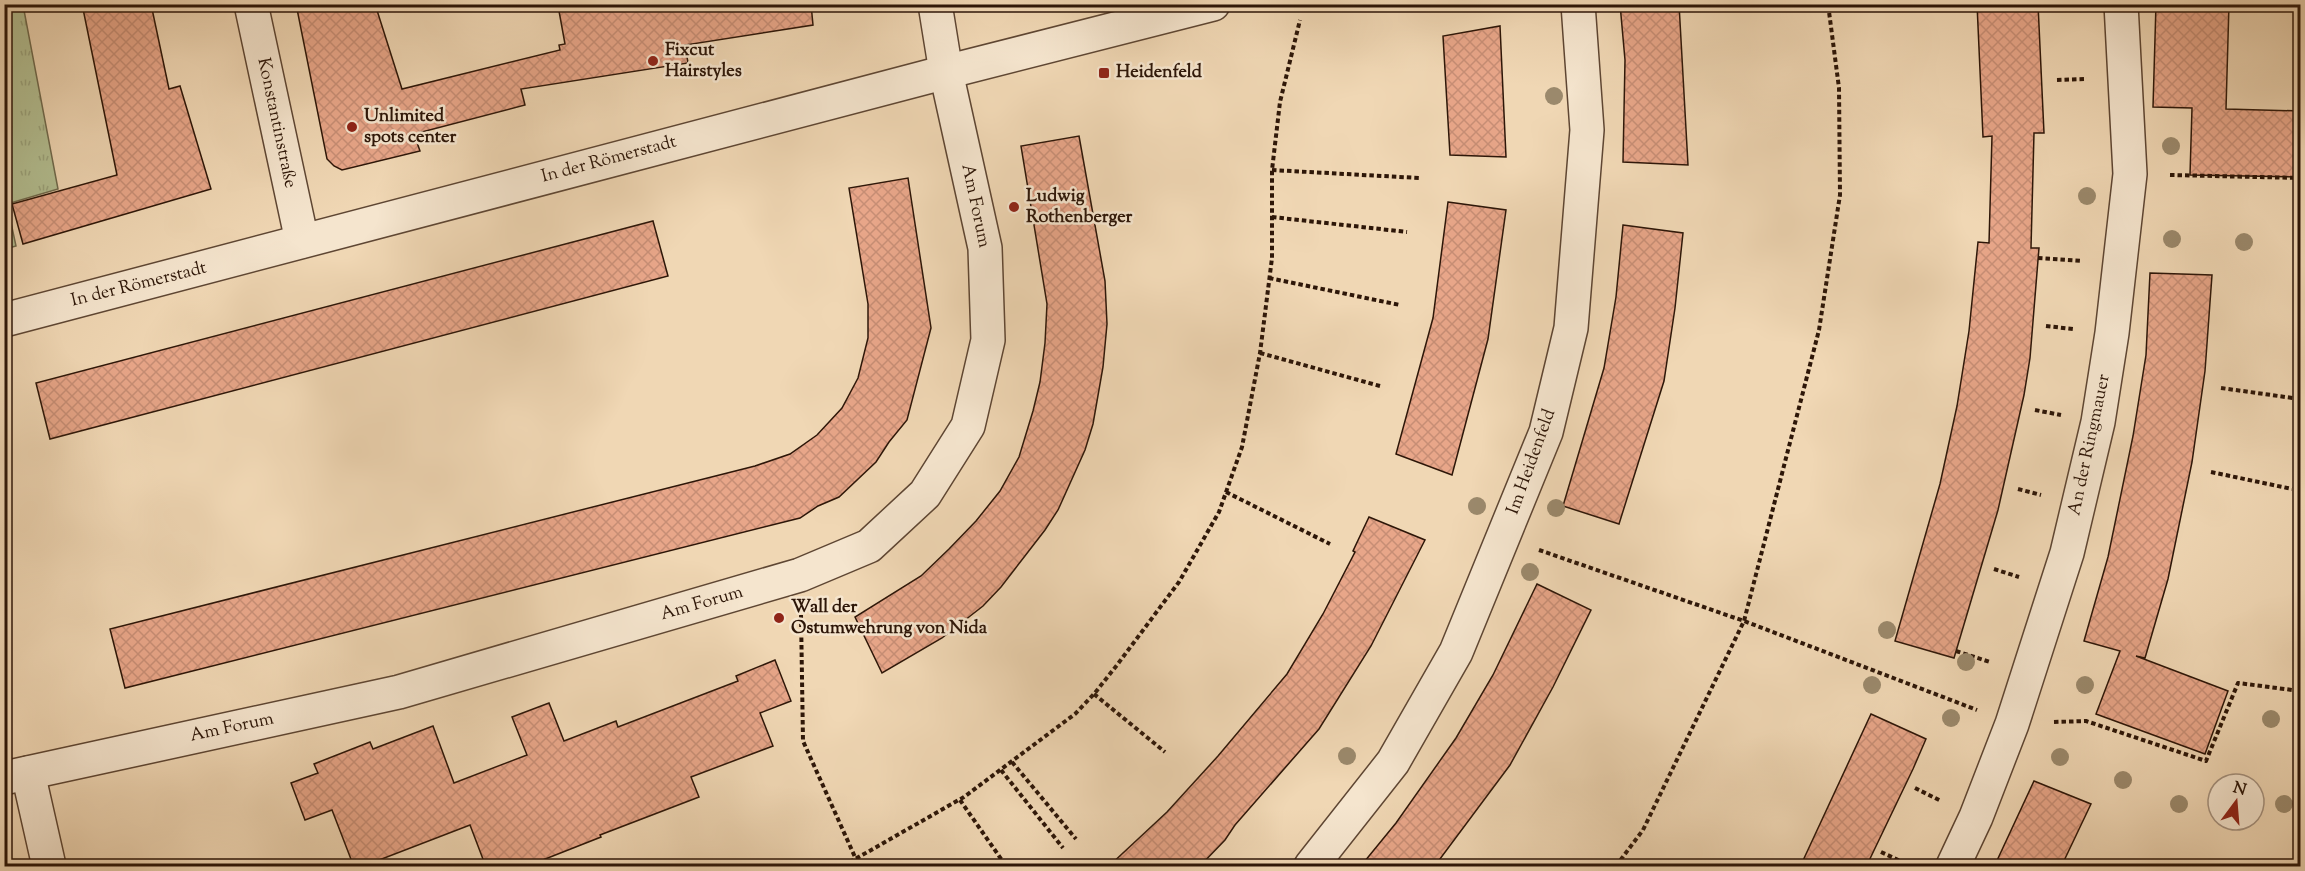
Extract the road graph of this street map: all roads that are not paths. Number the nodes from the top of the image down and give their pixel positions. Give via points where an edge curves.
1 (251, 4) edge
2 (935, 4) edge
3 (1214, 4) edge
4 (1578, 4) edge
5 (2121, 4) edge
6 (946, 72) junction
7 (302, 241) junction
8 (4, 320) edge
9 (16, 775) edge
10 (50, 867) edge
11 (1311, 867) edge
12 (1953, 867) edge

1 - 7 street, Konstantinstraße
2 - 6 street, Am Forum
3 - 6 street, In der Römerstadt
4 - 11 street, Im Heidenfeld via 1587,130 1571,328 1546,432 1456,652 1393,762
5 - 12 street, An der Ringmauer via 2130,174 2098,422 2067,553 2012,724
6 - 7 street, In der Römerstadt
6 - 9 street, Am Forum via 985,248 988,340 968,426 925,494 869,546 800,575 399,692
7 - 8 street, In der Römerstadt
9 - 10 street, Am Forum

